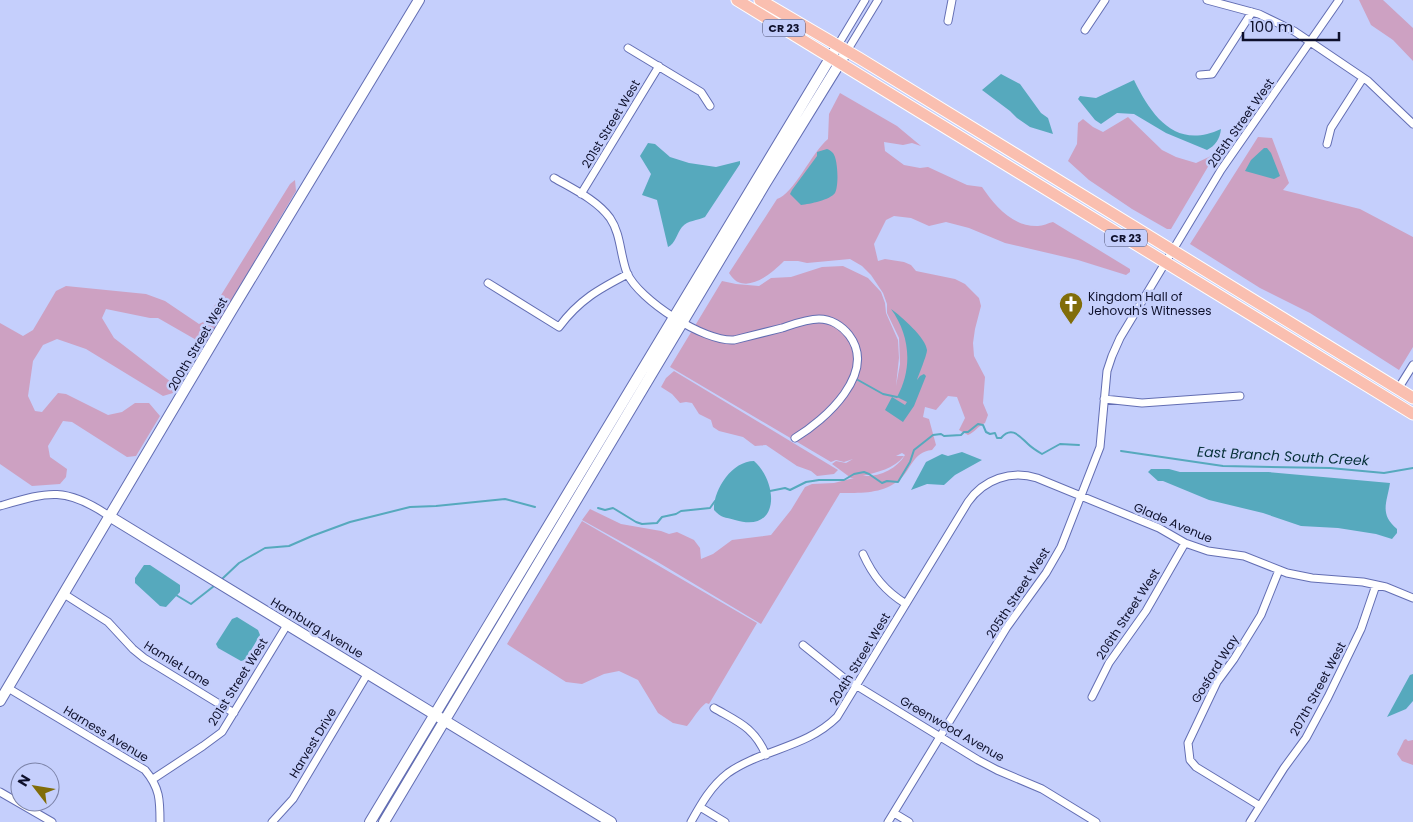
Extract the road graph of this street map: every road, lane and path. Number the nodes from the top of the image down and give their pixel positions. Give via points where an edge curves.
1 (419, 0) edge
2 (737, 0) edge
3 (760, 0) edge
4 (865, 0) edge
5 (878, 0) edge
6 (952, 0) edge
7 (1105, 0) edge
8 (1207, 0) edge
9 (1339, 0) edge
10 (1252, 12) junction
11 (948, 20) dead end
12 (1085, 30) dead end
13 (1311, 42) junction
14 (628, 48) dead end
15 (842, 48) junction
16 (835, 59) junction
17 (659, 66) junction
18 (1200, 75) dead end
19 (1363, 78) junction
20 (710, 106) dead end
21 (1413, 124) edge
22 (1327, 144) dead end
23 (554, 178) dead end
24 (582, 194) junction
25 (1173, 251) junction
26 (1166, 263) junction
27 (628, 274) junction
28 (488, 284) dead end
29 (674, 316) junction
30 (684, 322) junction
31 (1413, 365) edge
32 (1398, 389) junction
33 (1240, 396) dead end
34 (1413, 398) edge
35 (1104, 399) junction
36 (1413, 414) edge
37 (795, 438) dead end
38 (1081, 498) junction
39 (966, 505) joint
40 (0, 506) edge
41 (109, 516) junction
42 (1185, 543) junction
43 (862, 554) dead end
44 (1279, 570) junction
45 (1376, 585) junction
46 (64, 594) junction
47 (1413, 598) edge
48 (906, 604) junction
49 (287, 625) junction
50 (803, 645) dead end
51 (368, 673) junction
52 (857, 686) junction
53 (8, 688) junction
54 (1092, 697) dead end
55 (0, 701) edge
56 (714, 708) dead end
57 (234, 713) junction
58 (440, 717) junction
59 (941, 737) junction
60 (766, 755) junction
61 (153, 779) junction
62 (0, 792) edge
63 (700, 806) junction
64 (1260, 806) junction
65 (894, 813) junction
66 (52, 822) edge
67 (160, 822) edge
68 (272, 822) edge
69 (370, 822) edge
70 (384, 822) edge
71 (610, 822) edge
72 (691, 822) edge
73 (725, 822) edge
74 (888, 822) edge
75 (909, 822) edge
76 (1096, 822) edge
77 (1250, 822) edge

1 - 41 main road, 200th Street West
2 - 16 main road, CR 23
3 - 15 main road, CR 23
4 - 15 street
5 - 15 street
6 - 11 street
7 - 12 street
8 - 10 street
9 - 13 street, 205th Street West
10 - 13 street via 1274,20
10 - 18 street via 1212,74
13 - 19 street
13 - 25 street, 205th Street West via 1221,170
14 - 17 street
15 - 16 main road
15 - 25 main road, CR 23
16 - 26 main road, CR 23
16 - 29 main road
16 - 30 main road
17 - 20 street via 701,92
17 - 24 street, 201st Street West
19 - 21 street
19 - 22 street via 1331,128
23 - 24 street
24 - 27 street via 604,211 614,226
25 - 26 street, 205th Street West
25 - 32 main road, CR 23
26 - 35 street, 205th Street West via 1114,351 1107,372
26 - 36 main road, CR 23
27 - 28 street via 590,295 560,327
27 - 29 street via 645,297
29 - 30 street
29 - 58 main road
30 - 37 street via 724,341 820,319 839,326 847,333 857,353 853,377 828,414
30 - 58 main road
31 - 32 street
32 - 34 main road, CR 23
33 - 35 street via 1142,403
35 - 38 street, 205th Street West via 1100,447
38 - 39 street, Glade Avenue via 1037,478 1019,475 990,482
38 - 42 street, Glade Avenue via 1159,528
38 - 59 street, 205th Street West via 1051,566 1007,628
39 - 48 street, 204th Street West
40 - 41 street, Hamburg Avenue via 54,493 78,498
41 - 46 main road, 200th Street West
41 - 49 main road, Hamburg Avenue
42 - 44 street, Glade Avenue via 1208,551 1244,556
42 - 54 street, 206th Street West
43 - 48 street via 882,586
44 - 45 street, Glade Avenue via 1312,578
44 - 64 street, Gosford Way via 1261,615 1217,682 1188,743 1190,760 1196,767
45 - 47 street, Glade Avenue
45 - 64 street, 207th Street West via 1361,629 1328,697 1306,738
46 - 53 main road, 200th Street West
46 - 57 street, Hamlet Lane via 108,622 144,658
48 - 52 street, 204th Street West
49 - 51 main road, Hamburg Avenue
49 - 57 street, 201st Street West
50 - 52 street, Greenwood Avenue
51 - 58 main road, Hamburg Avenue
51 - 68 street, Harvest Drive via 293,799
52 - 59 street, Greenwood Avenue
52 - 60 street, 204th Street West via 827,727 812,737
53 - 55 main road, 200th Street West
53 - 61 street, Harness Avenue via 139,766
56 - 60 street via 751,731
57 - 61 street, 201st Street West via 220,734
58 - 69 main road
58 - 70 main road
58 - 71 main road, Hamburg Avenue
59 - 65 street, 205th Street West
59 - 76 street, Greenwood Avenue via 991,767 1048,792
60 - 63 street, 204th Street West via 728,774 713,787
61 - 67 street, Harness Avenue via 158,790
62 - 66 street
63 - 72 street, 204th Street West
63 - 73 street
64 - 77 street, 207th Street West
65 - 74 street, 205th Street West
65 - 75 street

